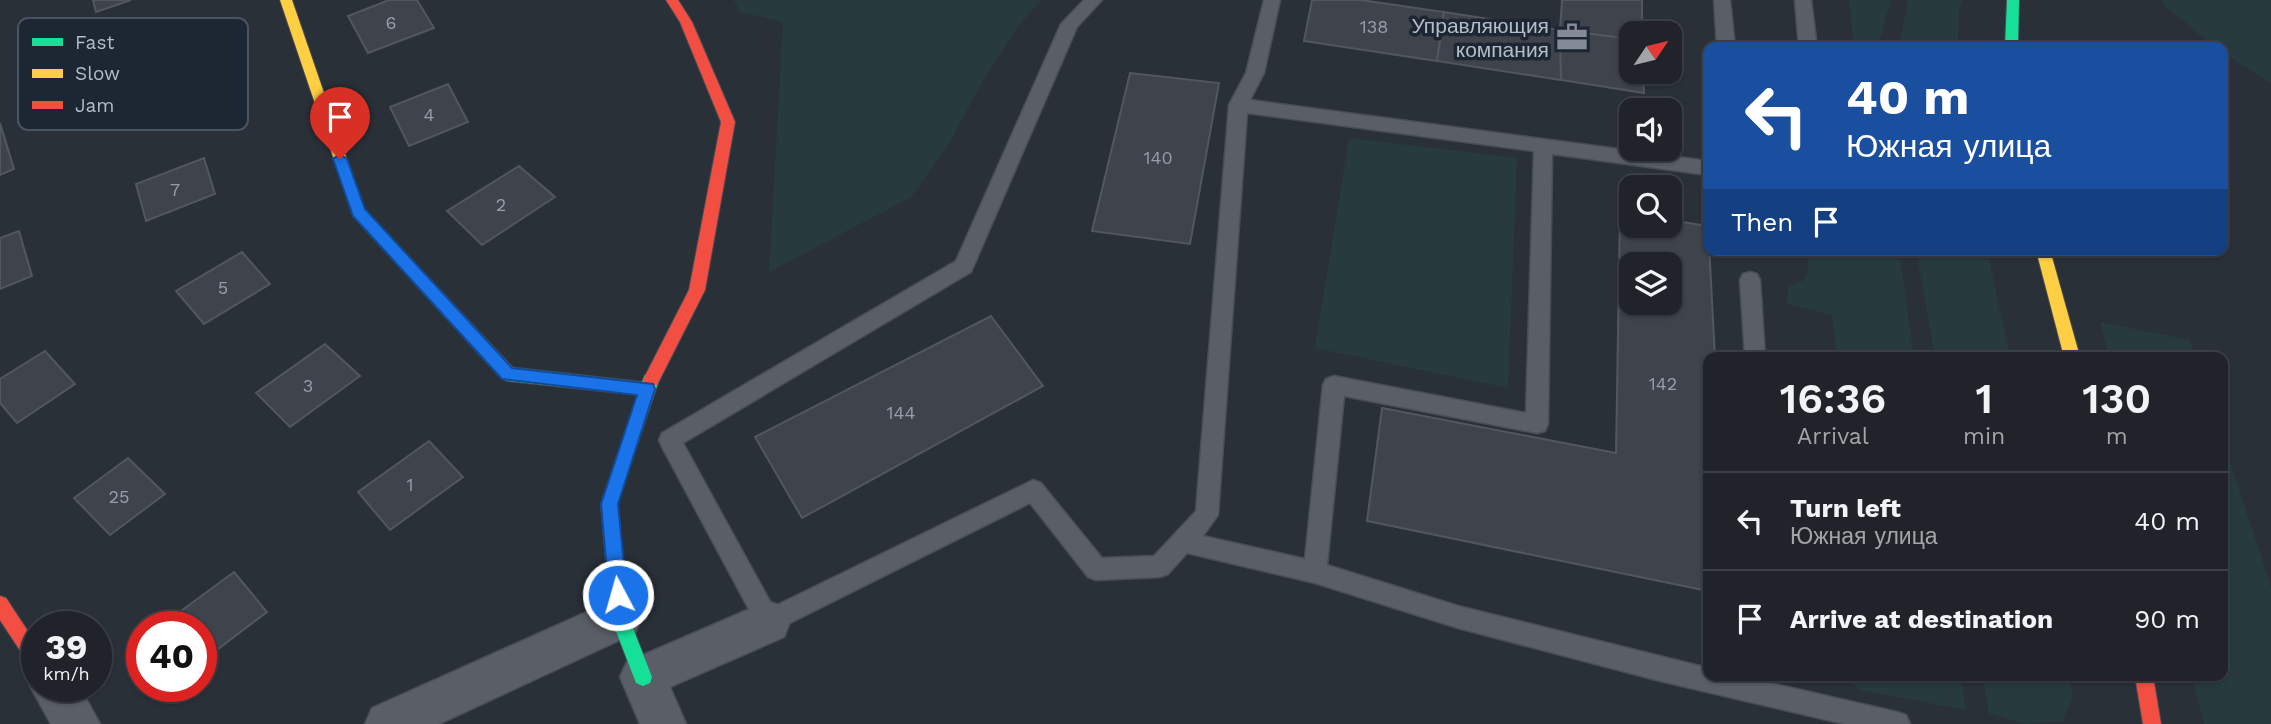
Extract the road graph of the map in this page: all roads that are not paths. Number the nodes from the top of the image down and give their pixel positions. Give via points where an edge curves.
1 (286, 0) edge
2 (673, 0) edge
3 (1094, 0) edge
4 (1272, 0) edge
5 (1722, 0) edge
6 (1803, 0) edge
7 (2012, 0) edge
8 (1726, 42) edge
9 (1807, 42) edge
10 (2012, 42) edge
11 (1238, 105) junction
12 (1543, 146) junction
13 (1703, 167) edge
14 (2045, 256) edge
15 (1750, 280) dead end
16 (1755, 352) edge
17 (2071, 352) edge
18 (647, 389) junction
19 (1185, 542) junction
20 (1315, 572) junction
21 (0, 604) edge
22 (620, 618) junction
23 (768, 622) junction
24 (21, 636) edge
25 (1703, 670) edge
26 (643, 677) junction
27 (1751, 681) edge
28 (2145, 681) edge
29 (1774, 686) edge
30 (63, 702) edge
31 (77, 724) edge
32 (388, 724) edge
33 (663, 724) edge
34 (1897, 724) edge
35 (2152, 724) edge

1 - 18 street via 358,212 508,374
2 - 18 street via 687,22 728,122 696,290
3 - 23 lane via 1070,24 964,266 670,440
4 - 11 lane via 1255,73
5 - 8 lane
6 - 9 lane
7 - 10 street
11 - 12 lane
11 - 19 lane via 1207,515
12 - 13 lane
12 - 20 lane via 1537,424 1334,385
14 - 17 street
15 - 16 lane
18 - 22 street via 609,504
19 - 20 lane
19 - 23 lane via 1160,566 1096,569 1033,490
20 - 25 lane via 1458,617
21 - 24 street
22 - 26 street
22 - 32 street
23 - 26 street
26 - 33 street
27 - 29 lane
28 - 35 street
29 - 34 lane
30 - 31 street

